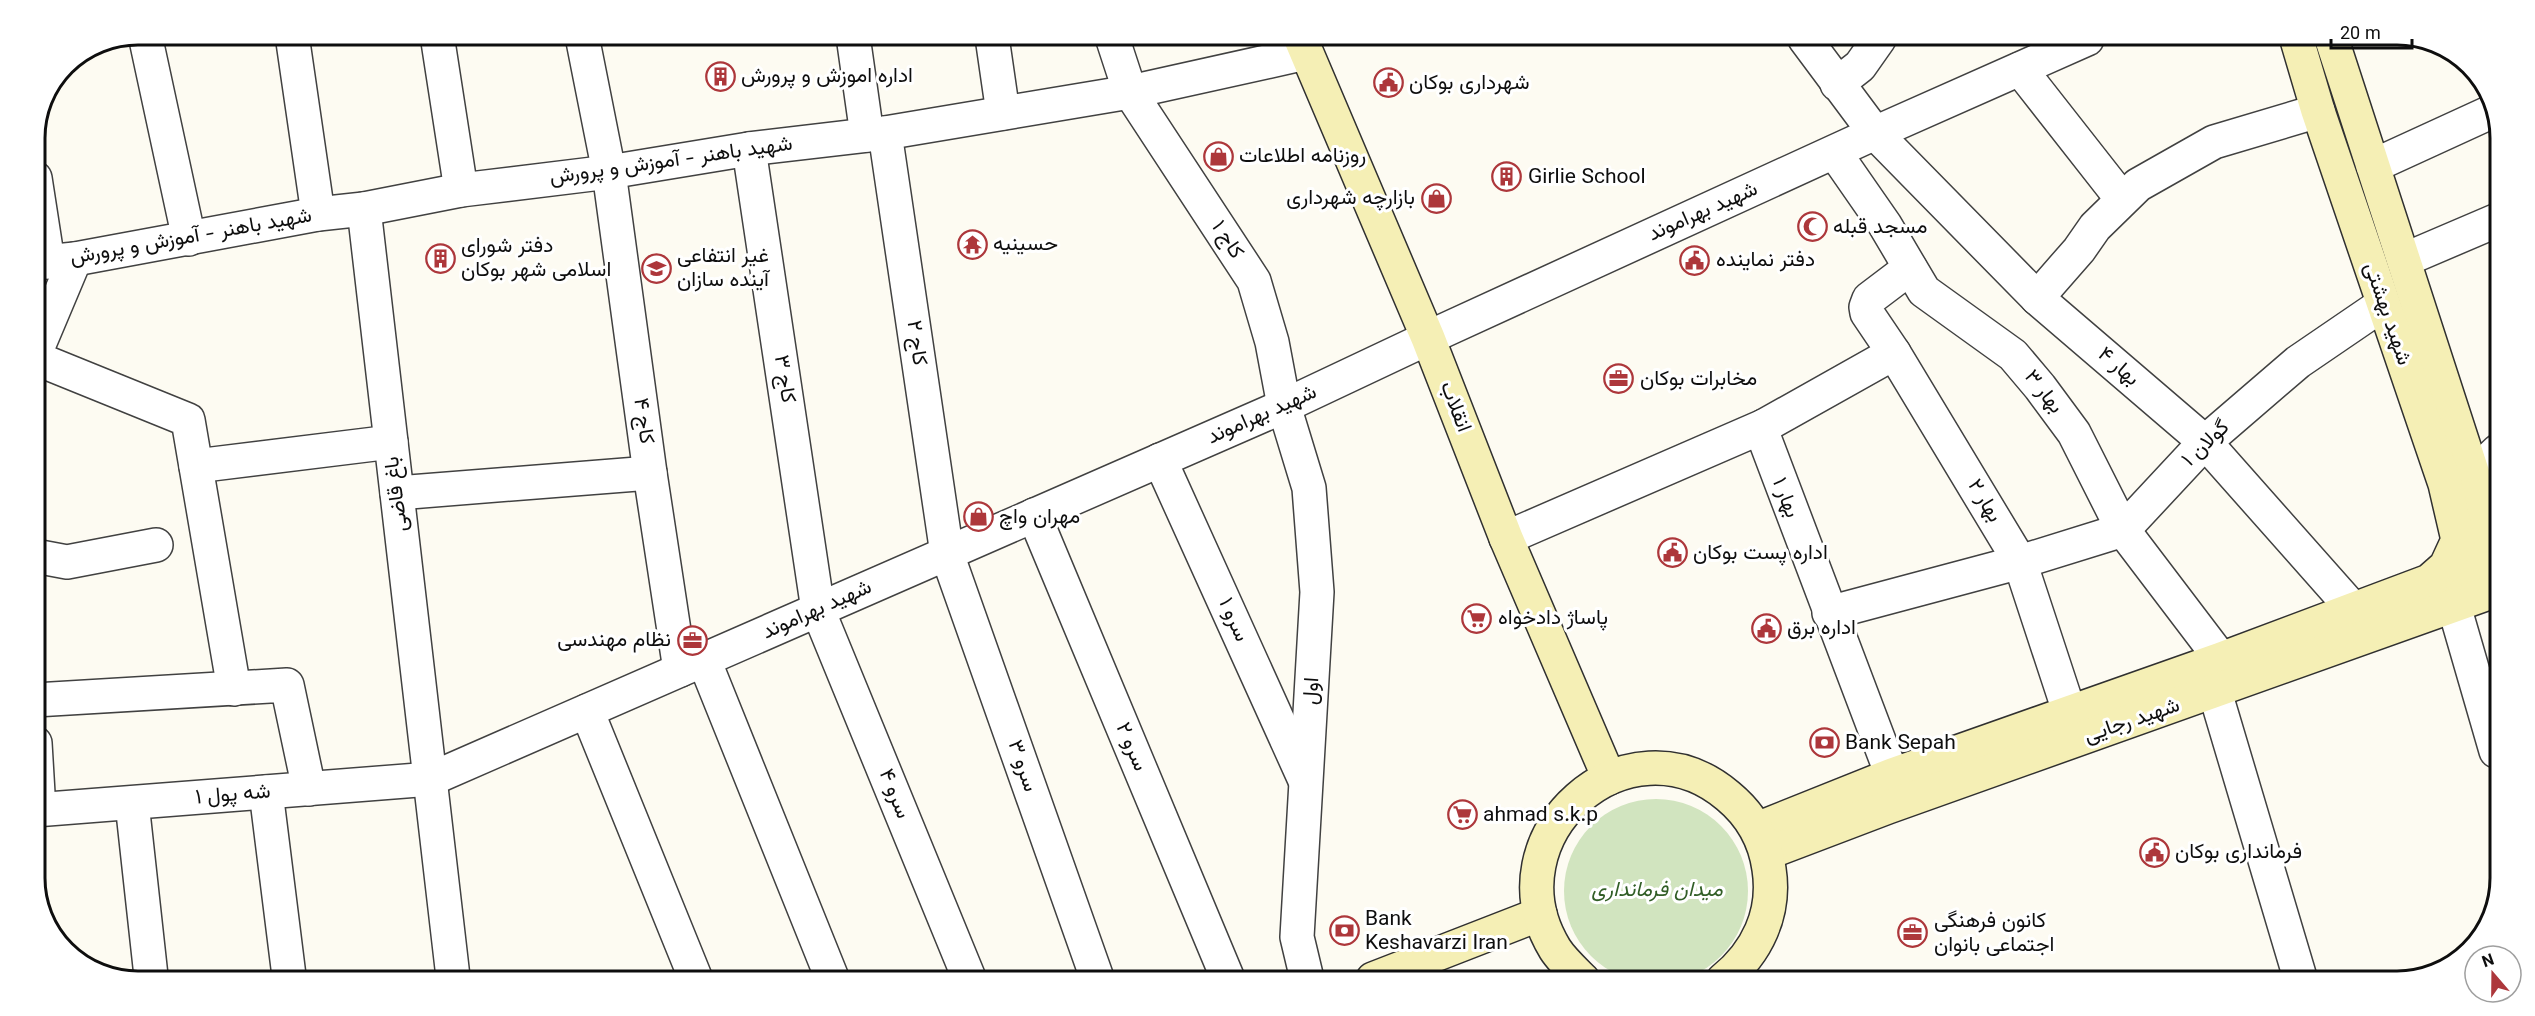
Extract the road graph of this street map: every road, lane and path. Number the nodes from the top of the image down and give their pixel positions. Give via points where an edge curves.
1 (147, 45) edge
2 (293, 45) edge
3 (439, 45) edge
4 (584, 45) edge
5 (855, 45) edge
6 (993, 45) edge
7 (1115, 45) edge
8 (1303, 45) edge
9 (1809, 45) edge
10 (1876, 45) edge
11 (2066, 45) edge
12 (2298, 45) edge
13 (2334, 45) edge
14 (2028, 56) edge
15 (1837, 84) junction
16 (1130, 92) junction
17 (2318, 111) junction
18 (1003, 113) junction
19 (2486, 114) edge
20 (1875, 133) junction
21 (876, 134) junction
22 (749, 149) junction
23 (1835, 153) junction
24 (2373, 166) junction
25 (609, 172) junction
26 (461, 190) junction
27 (2122, 199) junction
28 (364, 209) junction
29 (318, 214) junction
30 (2490, 223) edge
31 (45, 224) edge
32 (189, 239) junction
33 (2404, 260) junction
34 (53, 261) edge
35 (1910, 268) junction
36 (2037, 298) junction
37 (45, 303) edge
38 (2383, 304) junction
39 (1428, 338) junction
40 (1894, 353) junction
41 (45, 360) edge
42 (1284, 406) junction
43 (1764, 426) junction
44 (391, 442) junction
45 (2205, 442) junction
46 (2490, 459) edge
47 (1160, 460) junction
48 (196, 466) junction
49 (650, 473) junction
50 (2474, 474) junction
51 (397, 493) junction
52 (1034, 515) junction
53 (2490, 515) edge
54 (2123, 530) junction
55 (1506, 538) junction
56 (156, 545) dead end
57 (947, 554) junction
58 (45, 558) edge
59 (2020, 562) junction
60 (2490, 591) edge
61 (2441, 599) junction
62 (818, 609) junction
63 (2353, 609) junction
64 (1829, 613) junction
65 (2221, 659) junction
66 (692, 665) junction
67 (234, 688) junction
68 (2215, 692) junction
69 (45, 699) edge
70 (587, 711) junction
71 (2069, 711) junction
72 (2490, 730) edge
73 (1892, 775) junction
74 (1609, 778) junction
75 (431, 779) junction
76 (1305, 780) junction
77 (309, 789) junction
78 (266, 792) junction
79 (132, 803) junction
80 (45, 809) edge
81 (1762, 841) junction
82 (1540, 914) junction
83 (1758, 942) junction
84 (150, 971) edge
85 (288, 971) edge
86 (452, 971) edge
87 (693, 971) edge
88 (829, 971) edge
89 (966, 971) edge
90 (1095, 971) edge
91 (1225, 971) edge
92 (1305, 971) edge
93 (1394, 971) edge
94 (1574, 971) edge
95 (1734, 971) edge
96 (1756, 971) edge
97 (2298, 971) edge

1 - 32 street
2 - 29 street
3 - 26 street
4 - 25 street, کاج ۴
5 - 21 street, کاج ۲
6 - 18 street
7 - 16 street, کاج ۱
8 - 16 street, شهید باهنر - آموزش و پرورش
8 - 39 main road, انقلاب
9 - 15 street, بهار ۴
10 - 15 street via 1860,66
11 - 14 street, شهید بهراموند
12 - 17 main road, شهید بهشتی
13 - 24 main road, شهید بهشتی
14 - 20 street, شهید بهراموند
14 - 27 street
15 - 20 street, بهار ۴
16 - 18 street, شهید باهنر - آموزش و پرورش
16 - 42 street, کاج ۱ via 1254,281 1272,342
17 - 27 street via 2214,142 2138,184
17 - 38 main road, شهید بهشتی
18 - 21 street, شهید باهنر - آموزش و پرورش
19 - 24 street
20 - 23 street, شهید بهراموند
20 - 36 street, بهار ۴
21 - 22 street, شهید باهنر - آموزش و پرورش
21 - 57 street, کاج ۲
22 - 25 street, شهید باهنر - آموزش و پرورش
22 - 62 street, کاج ۳
23 - 35 street, بهار ۳
23 - 39 street, شهید بهراموند
24 - 33 main road, شهید بهشتی
25 - 26 street, شهید باهنر - آموزش و پرورش
25 - 49 street, کاج ۴
26 - 28 street, شهید باهنر - آموزش و پرورش
27 - 36 street
28 - 29 street, شهید باهنر - آموزش و پرورش
28 - 44 street, باغ قاضی
29 - 32 street, شهید باهنر - آموزش و پرورش
30 - 33 street
31 - 34 street
32 - 34 street, شهید باهنر - آموزش و پرورش
33 - 50 main road, شهید بهشتی
34 - 37 street
35 - 40 street, بهار ۲ via 1869,299 1866,307
35 - 54 street, بهار ۳ via 1924,291 2013,355 2040,387 2074,433
36 - 45 street, بهار ۴
38 - 45 street, گولان ۱ via 2298,362
38 - 61 main road, شهید بهشتی via 2445,484 2458,540 2446,566
39 - 42 street, شهید بهراموند
39 - 55 main road, انقلاب
40 - 43 street
40 - 59 street, بهار ۲
41 - 48 street via 188,420
42 - 47 street, شهید بهراموند
42 - 76 street, اول via 1309,488 1317,592
43 - 55 street
43 - 64 street, بهار ۱ via 1764,443
44 - 48 street
44 - 51 street, باغ قاضی
45 - 54 street, گولان ۱
45 - 63 street, بهار ۴
46 - 50 street
47 - 52 street, شهید بهراموند
47 - 76 street, سرو ۱
48 - 67 street
49 - 51 street
49 - 66 street, کاج ۴
50 - 53 main road, شهید بهشتی
51 - 75 street, باغ قاضی
52 - 57 street, شهید بهراموند
52 - 91 street, سرو ۲
53 - 61 main road, شهید بهشتی via 2484,557 2468,587
54 - 59 street, گولان ۱
54 - 65 street, بهار ۳
55 - 74 main road, انقلاب
56 - 58 street via 67,561
57 - 62 street, شهید بهراموند
57 - 90 street, سرو ۳
59 - 64 street, گولان ۱
59 - 71 street, بهار ۲
60 - 61 main road, شهید رجایی
61 - 63 main road, شهید رجایی
61 - 68 main road, شهید رجایی
61 - 72 street
62 - 66 street, شهید بهراموند
62 - 89 street, سرو ۴
63 - 65 main road, شهید رجایی
64 - 73 street, بهار ۱
65 - 71 main road, شهید رجایی
66 - 70 street, شهید بهراموند
66 - 88 street, کاج ۴
67 - 69 street
67 - 77 street via 287,685
68 - 81 main road, شهید رجایی via 1888,807
68 - 97 street
70 - 75 street, شهید بهراموند
70 - 87 street
71 - 73 main road, شهید رجایی
73 - 81 main road, شهید رجایی
74 - 81 main road via 1636,770 1665,769 1693,775 1740,806
74 - 82 main road via 1580,795 1557,819 1543,849 1536,882
75 - 77 street, شه پول ۱
75 - 86 street, باغ قاضی
76 - 92 street, اول via 1297,937
77 - 78 street, شه پول ۱
78 - 79 street, شه پول ۱
78 - 85 street
79 - 80 street, شه پول ۱
79 - 84 street
81 - 83 main road via 1772,883 1768,913
82 - 93 main road
82 - 94 main road via 1556,950
83 - 95 main road
83 - 96 main road

